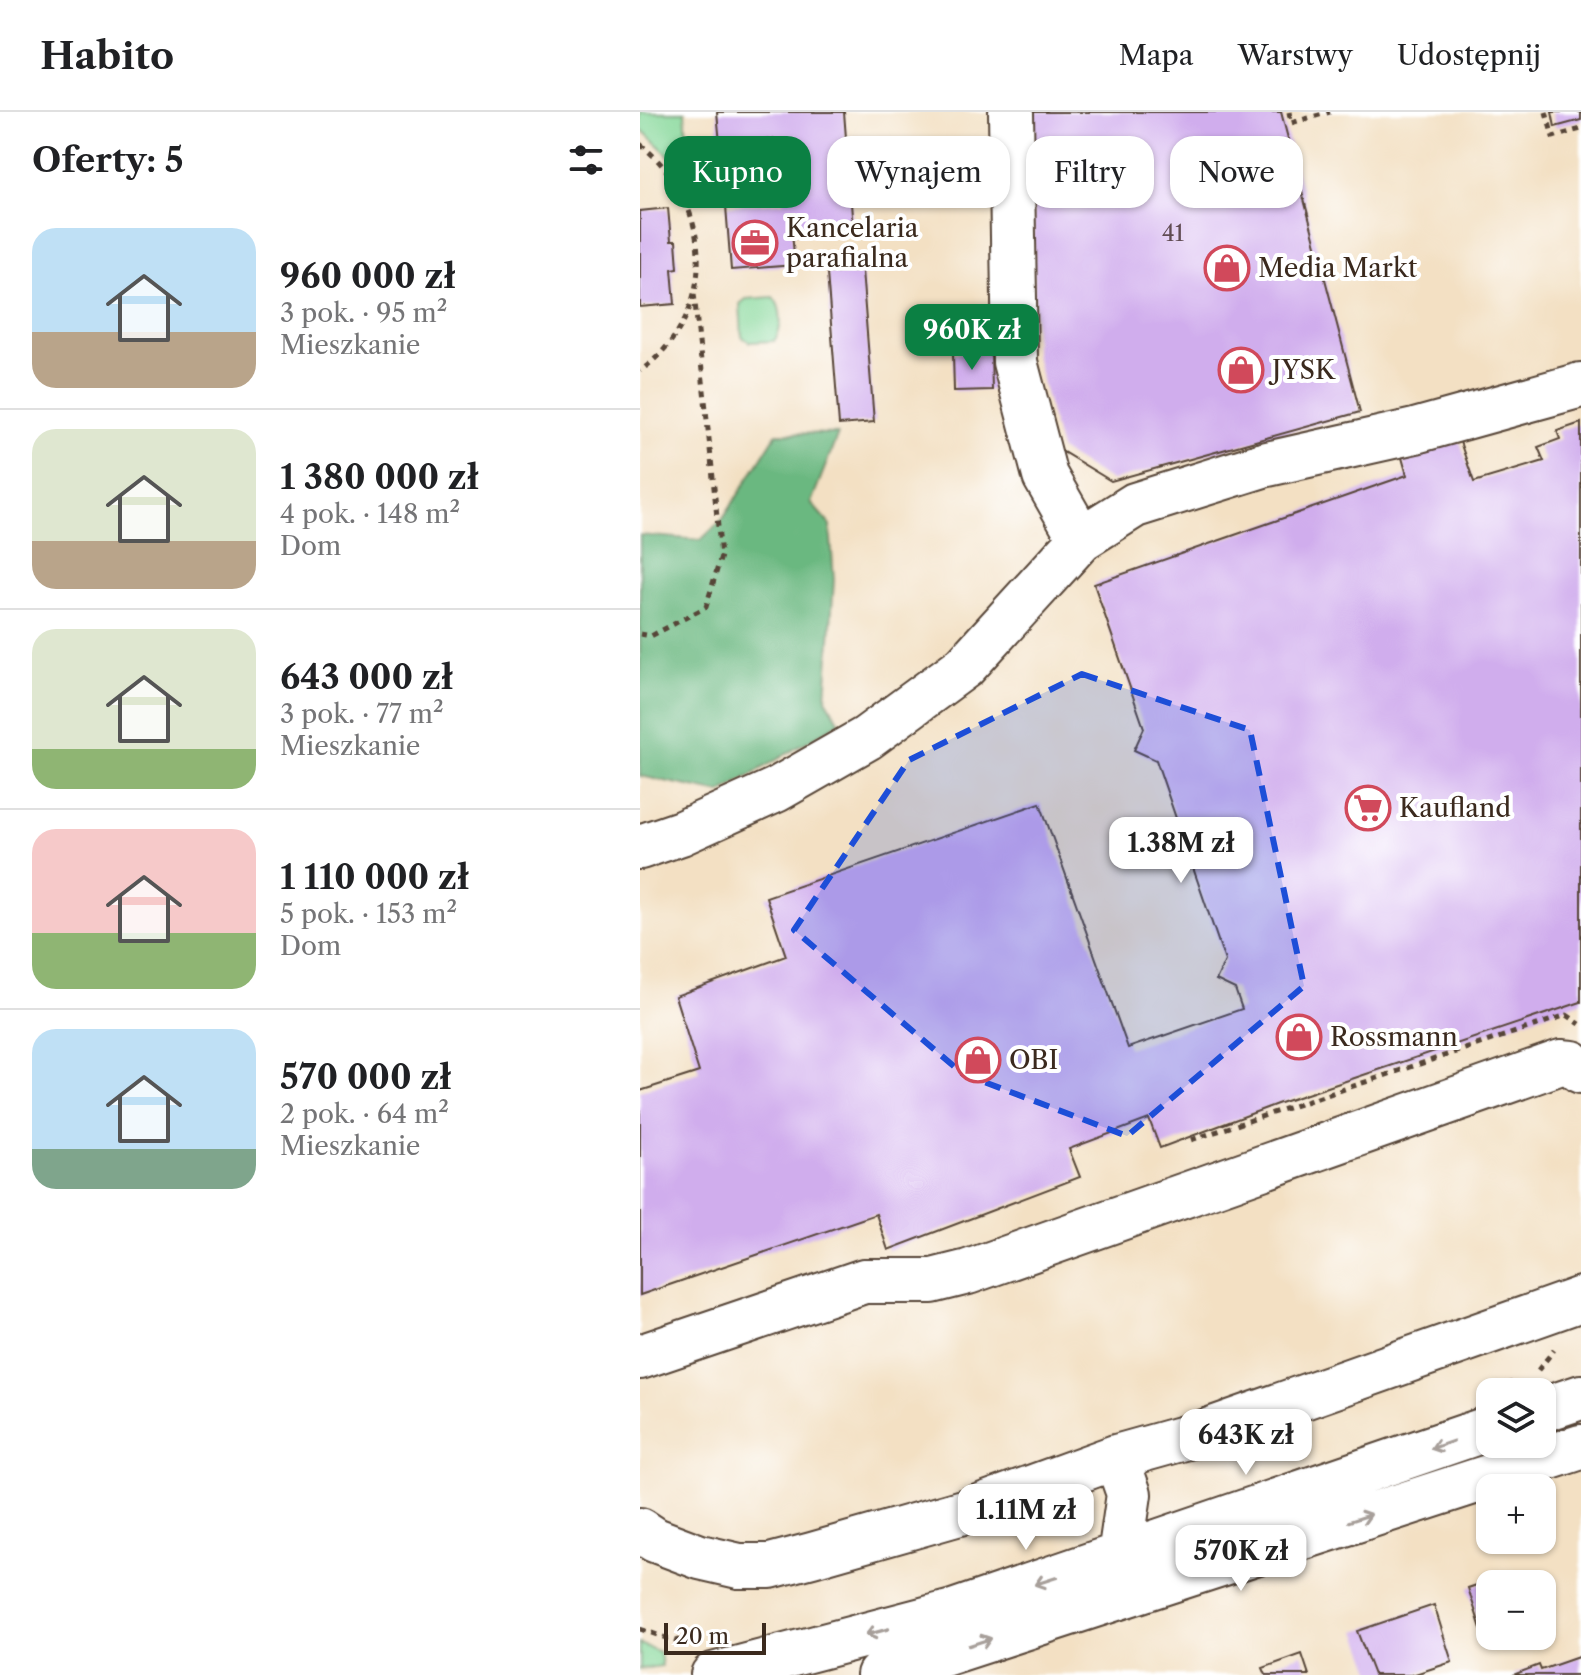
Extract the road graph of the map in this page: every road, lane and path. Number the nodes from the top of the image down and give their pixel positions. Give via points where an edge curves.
1 (1011, 112) edge
2 (1289, 112) edge
3 (1330, 112) edge
4 (1546, 112) edge
5 (1581, 129) edge
6 (640, 144) edge
7 (694, 293) junction
8 (640, 371) edge
9 (1581, 385) edge
10 (1081, 539) junction
11 (640, 634) edge
12 (640, 847) edge
13 (1581, 1025) edge
14 (1581, 1071) edge
15 (1191, 1140) dead end
16 (1578, 1312) edge
17 (640, 1357) edge
18 (1581, 1397) edge
19 (1556, 1405) edge
20 (1476, 1433) edge
21 (1581, 1447) edge
22 (1122, 1476) junction
23 (640, 1530) edge
24 (1181, 1535) junction
25 (1120, 1556) junction
26 (640, 1629) edge
27 (675, 1641) dead end
28 (713, 1675) edge
29 (879, 1675) edge

1 - 10 street via 1015,362 1045,476
2 - 3 path via 1291,123
4 - 5 path via 1553,137
6 - 7 path via 676,180 689,207 697,236
7 - 8 path via 670,342
7 - 11 path via 721,556 706,607 651,636
9 - 10 street via 1415,431 1263,465 1135,505
10 - 12 street via 965,666 867,738 776,790
13 - 15 path via 1567,1015
14 - 17 street via 1561,1062 968,1272 932,1281 864,1281
16 - 22 street via 1202,1433
18 - 19 street
20 -> 24 street
29 -> 21 street
22 - 23 street via 957,1514 770,1566 700,1557
22 - 24 street
22 - 25 street
24 - 25 street
25 -> 28 street via 953,1612
26 - 27 path

